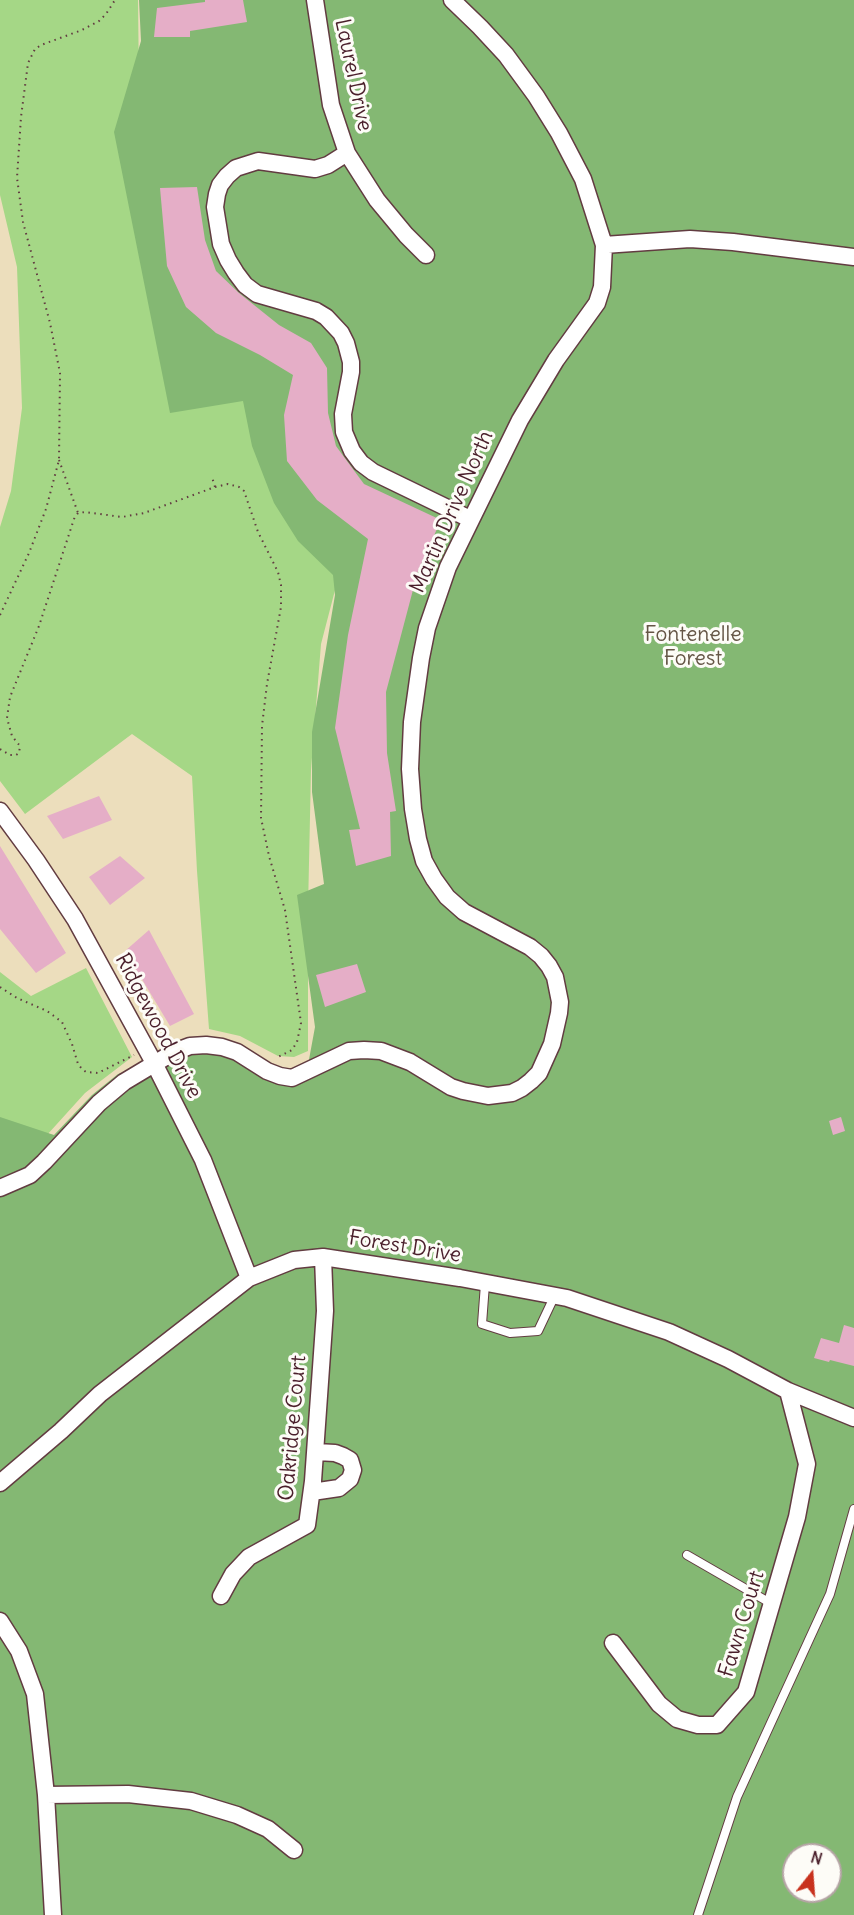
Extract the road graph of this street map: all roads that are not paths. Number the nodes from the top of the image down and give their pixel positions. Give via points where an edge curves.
1 (315, 0) edge
2 (452, 0) edge
3 (347, 153) junction
4 (604, 245) junction
5 (426, 255) dead end
6 (854, 257) edge
7 (470, 519) junction
8 (0, 811) edge
9 (150, 1056) junction
10 (0, 1188) edge
11 (323, 1257) junction
12 (249, 1278) junction
13 (485, 1284) junction
14 (555, 1295) junction
15 (788, 1391) junction
16 (854, 1418) edge
17 (316, 1452) junction
18 (0, 1482) edge
19 (312, 1492) junction
20 (854, 1509) edge
21 (687, 1555) dead end
22 (221, 1596) dead end
23 (773, 1605) junction
24 (0, 1621) edge
25 (614, 1643) dead end
26 (46, 1795) junction
27 (294, 1850) dead end
28 (53, 1915) edge
29 (698, 1915) edge

1 - 3 street, Laurel Drive via 331,105
2 - 4 street, Martin Drive North via 506,55 559,133 583,179
3 - 5 street via 377,200
3 - 7 street, Laurel Drive via 315,169 258,161 236,168 217,194 215,207 221,244 236,273 257,294 316,311 341,333 351,362 343,414 344,432 352,451 373,472
4 - 6 street via 690,239
4 - 7 street, Martin Drive North via 602,287 597,303 543,381
7 - 9 street, Martin Drive North via 436,600 421,658 412,722 412,809 424,861 447,897 464,912 530,947 555,977 559,1013 552,1044 539,1073 512,1093 489,1096 451,1087 410,1062 381,1051 348,1052 292,1078 267,1071 222,1047 190,1046
8 - 9 street, Ridgewood Drive via 75,920
9 - 10 street, Martin Drive North via 30,1175
9 - 12 street, Ridgewood Drive via 203,1160
11 - 12 street, Forest Drive via 294,1260
11 - 13 street, Forest Drive
11 - 17 street, Oakridge Court via 325,1311
12 - 18 street, Forest Drive via 100,1394
13 - 14 street, Forest Drive
13 - 14 lane via 482,1324 510,1333 538,1331
14 - 15 street, Forest Drive via 669,1332
15 - 16 street, Forest Drive
15 - 23 street, Fawn Court via 807,1464
17 - 19 street, Oakridge Court
17 - 19 street via 343,1456 350,1460 353,1470 351,1479 339,1488
19 - 22 street, Oakridge Court via 306,1525 249,1557 233,1574
20 - 29 lane via 830,1594 738,1797
21 - 23 lane
23 - 25 street, Fawn Court via 746,1692 717,1725 677,1719 659,1704
24 - 26 street via 19,1651 35,1694
26 - 27 street via 128,1794 191,1802 268,1829
26 - 28 street

